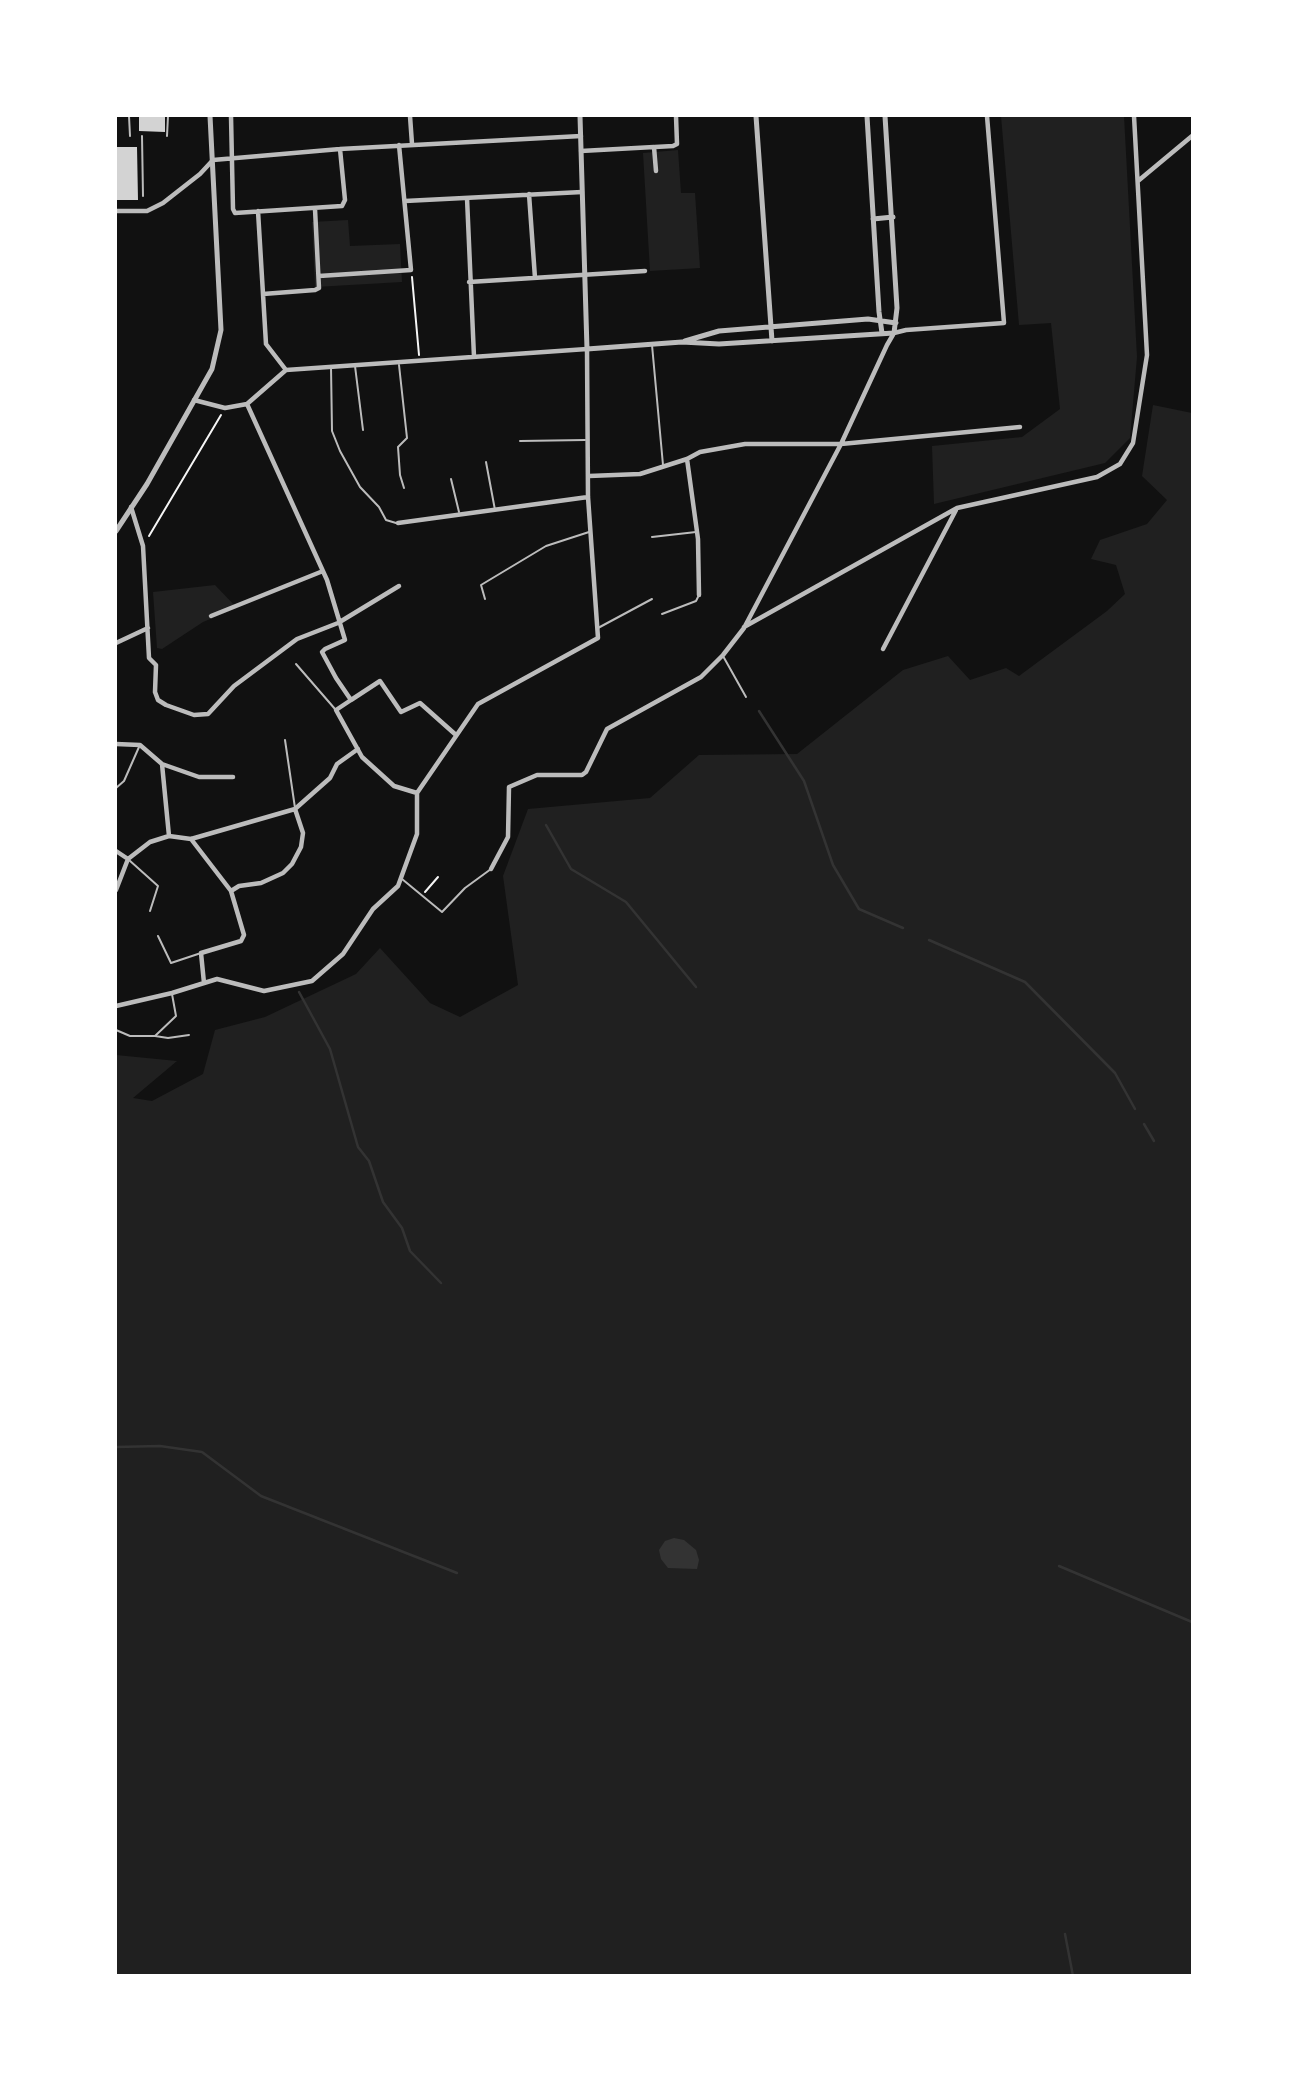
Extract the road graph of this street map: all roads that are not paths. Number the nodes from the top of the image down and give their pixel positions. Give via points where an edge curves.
1 (129, 116) edge
2 (168, 116) edge
3 (211, 116) edge
4 (231, 116) edge
5 (410, 116) edge
6 (580, 116) edge
7 (676, 116) edge
8 (757, 116) edge
9 (867, 116) edge
10 (885, 116) edge
11 (987, 116) edge
12 (1134, 116) edge
13 (130, 136) dead end
14 (142, 136) dead end
15 (167, 136) dead end
16 (580, 136) junction
17 (1192, 136) edge
18 (412, 144) junction
19 (400, 145) junction
20 (654, 147) junction
21 (340, 149) junction
22 (581, 151) junction
23 (232, 158) junction
24 (213, 160) junction
25 (656, 171) dead end
26 (1138, 182) junction
27 (582, 192) junction
28 (529, 194) junction
29 (143, 196) dead end
30 (467, 198) junction
31 (405, 201) junction
32 (315, 209) junction
33 (116, 211) edge
34 (258, 211) junction
35 (893, 217) junction
36 (873, 219) junction
37 (645, 271) dead end
38 (319, 276) junction
39 (586, 276) junction
40 (535, 278) junction
41 (470, 282) junction
42 (263, 294) junction
43 (880, 320) junction
44 (896, 323) junction
45 (771, 327) junction
46 (906, 330) junction
47 (882, 333) junction
48 (894, 333) junction
49 (772, 341) junction
50 (681, 342) junction
51 (652, 344) junction
52 (887, 345) junction
53 (587, 349) junction
54 (474, 357) junction
55 (398, 361) junction
56 (354, 365) junction
57 (331, 366) junction
58 (286, 370) junction
59 (194, 400) junction
60 (247, 404) junction
61 (1020, 427) dead end
62 (363, 430) dead end
63 (588, 440) junction
64 (520, 441) dead end
65 (841, 444) junction
66 (687, 459) junction
67 (486, 462) dead end
68 (663, 466) junction
69 (589, 476) junction
70 (451, 479) dead end
71 (404, 488) dead end
72 (588, 497) junction
73 (131, 507) junction
74 (957, 508) junction
75 (495, 510) junction
76 (459, 515) junction
77 (398, 523) joint
78 (116, 531) edge
79 (590, 531) junction
80 (697, 532) junction
81 (652, 537) dead end
82 (323, 571) junction
83 (400, 586) dead end
84 (699, 595) joint
85 (485, 599) dead end
86 (652, 599) dead end
87 (662, 614) dead end
88 (211, 616) dead end
89 (338, 623) junction
90 (148, 628) junction
91 (744, 628) junction
92 (597, 629) junction
93 (116, 642) edge
94 (883, 649) dead end
95 (723, 655) junction
96 (296, 664) dead end
97 (746, 697) dead end
98 (351, 700) junction
99 (336, 710) junction
100 (456, 735) junction
101 (285, 740) dead end
102 (116, 744) edge
103 (140, 745) junction
104 (358, 749) junction
105 (162, 764) junction
106 (233, 777) dead end
107 (116, 788) edge
108 (417, 793) junction
109 (295, 809) junction
110 (169, 836) junction
111 (191, 839) junction
112 (116, 851) edge
113 (128, 859) junction
114 (491, 869) joint
115 (401, 878) junction
116 (116, 890) edge
117 (231, 891) junction
118 (150, 911) dead end
119 (158, 936) dead end
120 (201, 953) junction
121 (204, 983) junction
122 (172, 993) junction
123 (116, 1006) edge
124 (116, 1030) edge
125 (189, 1035) dead end
126 (155, 1036) junction

1 - 13 lane
2 - 15 lane
3 - 24 street
4 - 23 street
5 - 18 street
6 - 16 street
7 - 20 street via 677,144
8 - 45 street
9 - 36 street
10 - 35 street
11 - 46 street via 1004,324
12 - 26 street
14 - 29 lane
16 - 18 street
16 - 22 street
17 - 26 street
18 - 19 street
19 - 21 street
19 - 31 street
20 - 22 street
20 - 25 street
21 - 23 street
21 - 32 street via 343,205
22 - 27 street
23 - 24 street
23 - 34 street via 234,212
24 - 33 street via 163,203 147,211
24 - 59 street via 221,330 212,369
26 - 74 street via 1147,355 1133,443 1120,464 1097,478
27 - 28 street
27 - 39 street
28 - 30 street
28 - 40 street
30 - 31 street
30 - 41 street
31 - 38 street via 411,270
32 - 34 street
32 - 38 street
34 - 42 street
35 - 36 street
35 - 44 street
36 - 43 street
37 - 39 street
38 - 42 street via 315,290
39 - 40 street
39 - 53 street
40 - 41 street
41 - 54 street
42 - 58 street via 266,344
43 - 44 street
43 - 45 street
43 - 47 street
44 - 46 street
44 - 48 street
45 - 49 street
45 - 50 street via 719,331
46 - 48 street
47 - 48 street
47 - 49 street
47 - 52 street
48 - 52 street
49 - 50 street
50 - 51 street
51 - 53 street
51 - 68 lane
52 - 65 street
53 - 54 street
53 - 63 street
54 - 55 street
55 - 56 street
55 - 71 lane via 407,438 398,447
56 - 57 street
56 - 62 lane
57 - 58 street
57 - 77 lane via 332,431 340,451 386,520
58 - 60 street
59 - 60 street via 225,408
59 - 73 street
60 - 82 street
61 - 65 street
63 - 64 lane
63 - 69 street
65 - 66 street via 745,444 700,452
65 - 91 street
66 - 68 street
66 - 80 street
67 - 75 lane
68 - 69 street via 640,474
69 - 72 street
70 - 76 lane
72 - 75 street
72 - 79 street
73 - 78 street
73 - 90 street via 143,546
74 - 91 street
74 - 94 street
75 - 76 street
76 - 77 street
79 - 85 lane via 547,546 481,584
79 - 92 street
80 - 81 lane
80 - 84 street
82 - 88 street
82 - 89 street
83 - 89 street
84 - 87 lane via 696,601
86 - 92 lane
89 - 90 street via 297,639 234,686 208,714 194,715 158,700
89 - 98 street via 345,640 322,652
90 - 93 street
91 - 95 street
92 - 100 street via 598,639 478,704
95 - 97 lane
95 - 114 street via 701,677 608,728 582,775 537,775 509,787 508,837
96 - 99 lane
98 - 99 street
98 - 100 street via 380,681 401,712 420,703
99 - 104 street
100 - 108 street
101 - 109 lane
102 - 103 street
103 - 105 street
103 - 107 lane
104 - 108 street via 394,786
104 - 109 street via 337,764 330,778
105 - 106 street via 199,777
105 - 110 street
108 - 115 street via 417,834
109 - 111 street
109 - 117 street via 303,833 292,864 261,883
110 - 111 street
110 - 113 street via 150,842
111 - 117 street
112 - 113 street
113 - 116 street
113 - 118 lane via 158,886
114 - 115 lane via 442,912
115 - 121 street via 343,954 312,981 266,991 219,979
117 - 120 street via 244,938
119 - 120 lane via 173,963
120 - 121 street
121 - 122 street
122 - 123 street
122 - 126 lane via 176,1016
124 - 126 lane via 130,1036
125 - 126 lane

